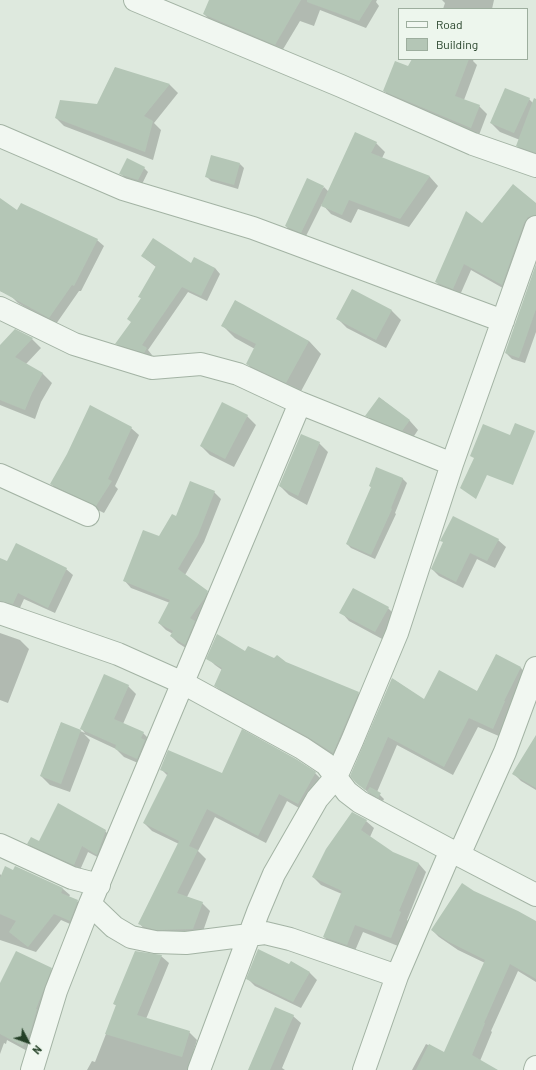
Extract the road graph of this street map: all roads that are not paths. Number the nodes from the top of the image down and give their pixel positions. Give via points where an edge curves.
1 (135, 0) edge
2 (0, 136) edge
3 (536, 166) edge
4 (536, 227) edge
5 (0, 308) edge
6 (503, 321) junction
7 (300, 403) junction
8 (452, 464) junction
9 (0, 475) edge
10 (88, 515) dead end
11 (0, 613) edge
12 (536, 668) edge
13 (183, 683) junction
14 (336, 777) junction
15 (0, 845) edge
16 (455, 853) junction
17 (99, 885) junction
18 (536, 894) edge
19 (90, 904) junction
20 (249, 935) junction
21 (397, 976) junction
22 (536, 1067) edge
23 (32, 1070) edge
24 (199, 1070) edge
25 (364, 1070) edge
26 (535, 1070) edge

1 - 3 street via 472,144
2 - 6 street via 123,188 253,228
4 - 6 street
5 - 7 street via 74,344 152,368 201,364 238,374
6 - 8 street
7 - 8 street
7 - 13 street
8 - 14 street via 397,633
9 - 10 street
11 - 13 street via 118,654
12 - 16 street via 505,752
13 - 14 street via 302,748 326,764
13 - 17 street
14 - 16 street via 347,792 360,802
14 - 20 street via 317,799 282,860
15 - 17 street via 72,878
16 - 18 street
16 - 21 street
17 - 19 street
19 - 20 street via 114,927 130,937 155,942 186,943
19 - 23 street via 56,991
20 - 21 street via 265,934 290,939
20 - 24 street
21 - 25 street
22 - 26 street

